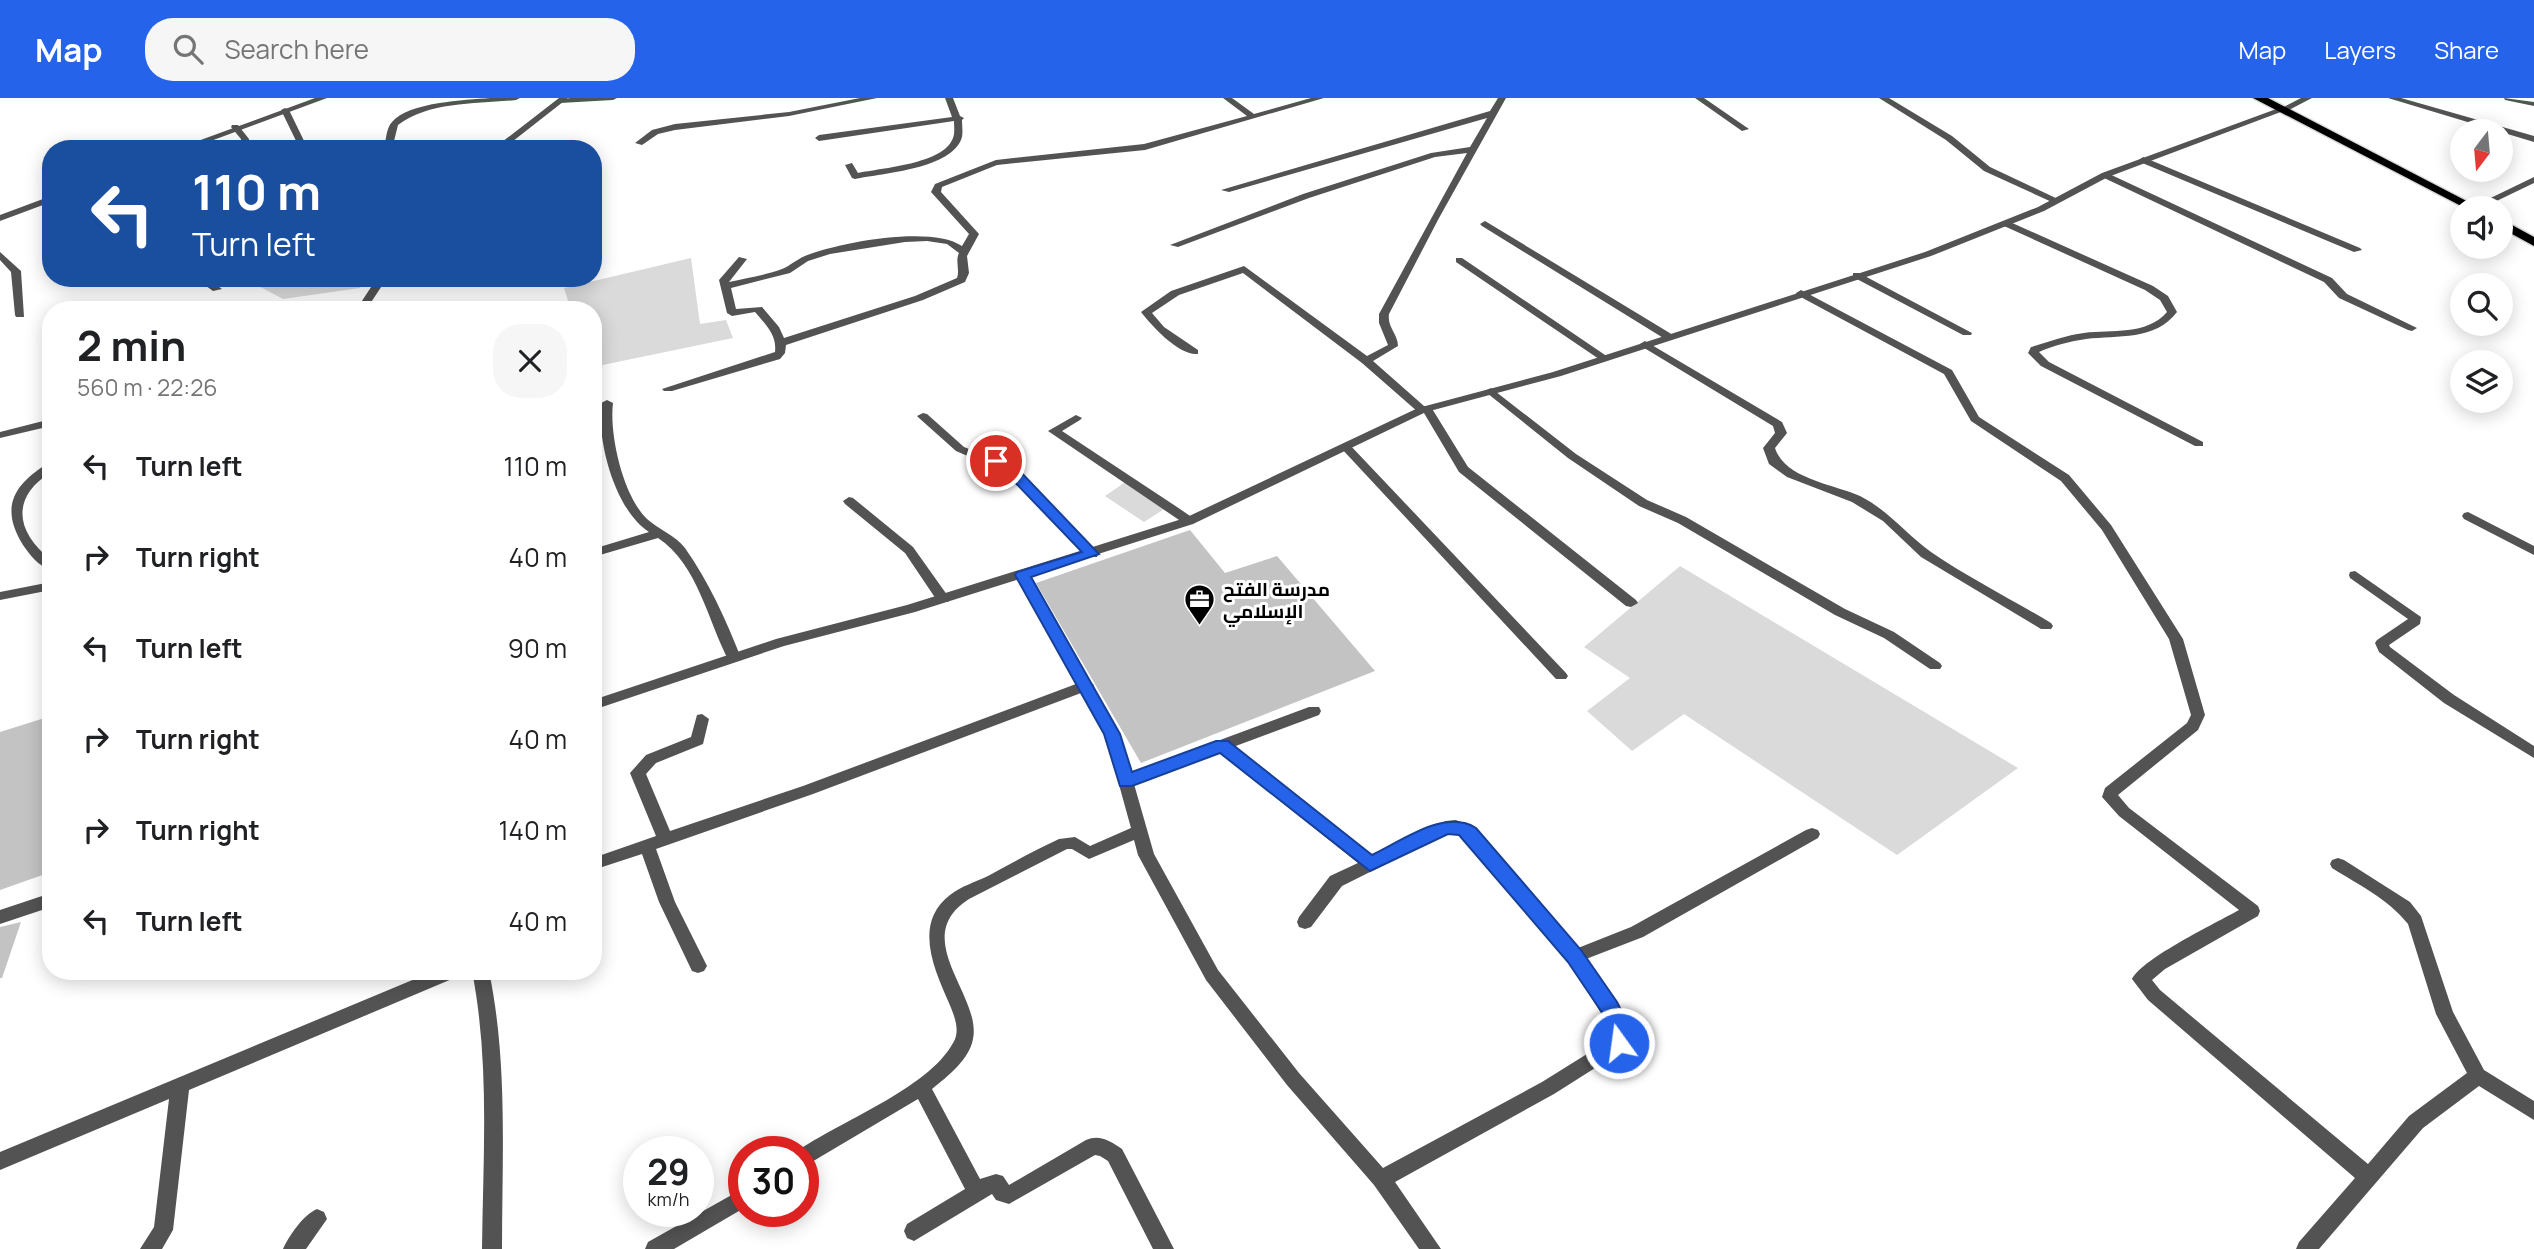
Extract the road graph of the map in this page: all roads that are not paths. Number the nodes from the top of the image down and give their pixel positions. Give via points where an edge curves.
1 (323, 98) edge
2 (516, 98) edge
3 (613, 98) edge
4 (873, 98) edge
5 (949, 98) edge
6 (1227, 98) edge
7 (1320, 98) edge
8 (1502, 98) edge
9 (1699, 98) edge
10 (1882, 98) edge
11 (2259, 98) edge
12 (2308, 98) edge
13 (2392, 98) edge
14 (2508, 98) edge
15 (562, 99) edge
16 (2534, 104) edge
17 (285, 110) junction
18 (2282, 110) junction
19 (1494, 113) junction
20 (1252, 116) junction
21 (960, 118) junction
22 (235, 127) junction
23 (1745, 129) dead end
24 (819, 138) dead end
25 (2534, 139) edge
26 (202, 140) edge
27 (245, 140) edge
28 (300, 140) edge
29 (390, 140) edge
30 (509, 140) edge
31 (639, 143) dead end
32 (1474, 149) junction
33 (2143, 160) junction
34 (849, 165) dead end
35 (2105, 175) junction
36 (2534, 180) edge
37 (1226, 190) dead end
38 (2451, 196) edge
39 (2500, 196) edge
40 (2057, 201) junction
41 (42, 202) edge
42 (0, 218) edge
43 (1485, 224) dead end
44 (2007, 224) junction
45 (2513, 230) edge
46 (2534, 242) edge
47 (1175, 245) dead end
48 (2357, 250) dead end
49 (964, 252) junction
50 (0, 256) edge
51 (742, 260) dead end
52 (1459, 260) dead end
53 (1856, 275) junction
54 (725, 286) junction
55 (214, 287) edge
56 (217, 289) dead end
57 (1801, 293) junction
58 (20, 315) dead end
59 (2412, 328) dead end
60 (1967, 333) dead end
61 (1668, 337) junction
62 (780, 343) junction
63 (1644, 344) junction
64 (1194, 352) dead end
65 (1603, 358) junction
66 (1366, 361) junction
67 (668, 389) dead end
68 (1491, 391) junction
69 (607, 403) dead end
70 (1424, 410) junction
71 (923, 416) dead end
72 (1076, 418) dead end
73 (42, 424) edge
74 (0, 435) edge
75 (2200, 444) dead end
76 (1345, 446) junction
77 (42, 473) edge
78 (849, 500) dead end
79 (2469, 516) dead end
80 (1189, 521) junction
81 (660, 533) junction
82 (602, 550) edge
83 (2534, 551) edge
84 (1091, 554) junction
85 (42, 557) edge
86 (1022, 575) junction
87 (2355, 575) dead end
88 (42, 588) edge
89 (0, 596) edge
90 (943, 599) junction
91 (1631, 603) dead end
92 (2046, 626) dead end
93 (734, 658) junction
94 (1934, 666) dead end
95 (1561, 676) dead end
96 (1087, 685) junction
97 (602, 702) edge
98 (1314, 711) dead end
99 (702, 719) dead end
100 (1222, 746) junction
101 (2534, 753) edge
102 (1126, 781) junction
103 (1140, 831) junction
104 (1812, 834) dead end
105 (665, 838) junction
106 (647, 846) junction
107 (602, 861) edge
108 (1370, 864) junction
109 (2338, 864) dead end
110 (42, 903) edge
111 (0, 917) edge
112 (1305, 922) dead end
113 (1574, 956) junction
114 (698, 966) dead end
115 (432, 980) edge
116 (482, 980) edge
117 (2478, 1076) junction
118 (180, 1086) junction
119 (921, 1086) junction
120 (2534, 1111) edge
121 (819, 1147) edge
122 (0, 1161) edge
123 (2369, 1177) junction
124 (1381, 1179) junction
125 (976, 1192) junction
126 (728, 1206) edge
127 (317, 1219) dead end
128 (914, 1231) dead end
129 (150, 1249) edge
130 (293, 1249) edge
131 (492, 1249) edge
132 (655, 1249) edge
133 (1164, 1249) edge
134 (1431, 1249) edge
135 (2306, 1249) edge

1 - 17 street
2 - 29 street via 412,113 393,125
3 - 15 street
4 - 31 street via 789,114 674,127 654,132
5 - 21 street
6 - 20 street
7 - 20 street
8 - 19 street
9 - 23 street
10 - 40 street via 1950,138 1994,174
11 - 18 highway
12 - 18 street
13 - 25 street
14 - 16 street
15 - 30 street
17 - 22 street
17 - 28 street
18 - 33 street
18 - 38 highway
19 - 32 street
19 - 37 street
20 - 49 street via 1144,147 1001,162 952,178 936,192 974,234
21 - 24 street
21 - 34 street via 959,140 942,156 855,176
22 - 26 street
22 - 27 street
32 - 47 street via 1434,155
32 - 66 street via 1384,314 1393,346
33 - 35 street
33 - 48 street
35 - 40 street
35 - 59 street via 2328,280 2343,296
36 - 39 street
40 - 44 street
41 - 42 street
43 - 61 street
44 - 53 street
44 - 75 street via 2164,298 2172,312 2153,327 2080,337 2035,349 2033,354
45 - 46 highway
49 - 54 street via 950,242 905,239 828,251 787,271
49 - 62 street via 964,276 958,283
50 - 58 street via 16,271
51 - 54 street via 724,278
52 - 65 street
53 - 57 street
53 - 60 street
54 - 62 street via 732,313 758,309
55 - 56 street
57 - 61 street
57 - 123 street via 1948,372 1975,419 2064,478 2107,528 2176,639 2198,715 2193,726 2110,792 2110,797 2124,813 2252,911 2141,979 2154,995
61 - 63 street
62 - 67 street via 776,357
63 - 65 street
63 - 92 street via 1778,424 1781,433 1769,448 1773,461 1791,474 1856,499 1887,517 1926,554
64 - 66 street via 1160,329 1146,312 1175,293 1244,269
65 - 68 street
66 - 70 street
68 - 70 street
68 - 94 street via 1573,456 1643,503 1889,635
69 - 81 street via 605,423 616,467 640,519
70 - 76 street
70 - 91 street via 1463,468
71 - 84 street via 960,449 1011,470
72 - 80 street via 1054,431
73 - 74 street
76 - 80 street
76 - 95 street
77 - 85 street via 21,491 14,519 19,533
78 - 90 street via 909,550
79 - 83 street
80 - 84 street
81 - 82 street
81 - 93 street via 678,548 708,599
84 - 86 street
86 - 90 street
86 - 96 street
87 - 101 street via 2414,617 2415,621 2382,643 2384,649 2448,699
88 - 89 street
90 - 93 street via 827,628
93 - 97 street
96 - 102 street via 1112,734
96 - 105 street via 808,790
98 - 100 street
99 - 105 street via 698,740 651,759 638,773
100 - 102 street
100 - 108 street
102 - 103 street
103 - 119 street via 1089,853 1065,843 948,907 939,931 938,957 964,1019 964,1041 947,1067
103 - 124 street via 1146,855 1212,975 1293,1079
104 - 113 street via 1637,932
105 - 106 street
106 - 107 street
106 - 114 street
108 - 112 street via 1336,881
108 - 113 street via 1446,827 1462,828
109 - 117 street via 2381,890 2416,921 2445,1014
110 - 111 street
113 - 124 street via 1616,1019 1621,1030 1619,1043
115 - 118 street
116 - 131 street via 492,1046
117 - 120 street
117 - 123 street via 2416,1122
118 - 122 street
118 - 129 street via 163,1230
119 - 121 street
119 - 125 street
123 - 135 street
124 - 134 street
125 - 128 street
125 - 133 street via 994,1182 1009,1195 1093,1146 1104,1147 1123,1166
126 - 132 street
127 - 130 street

